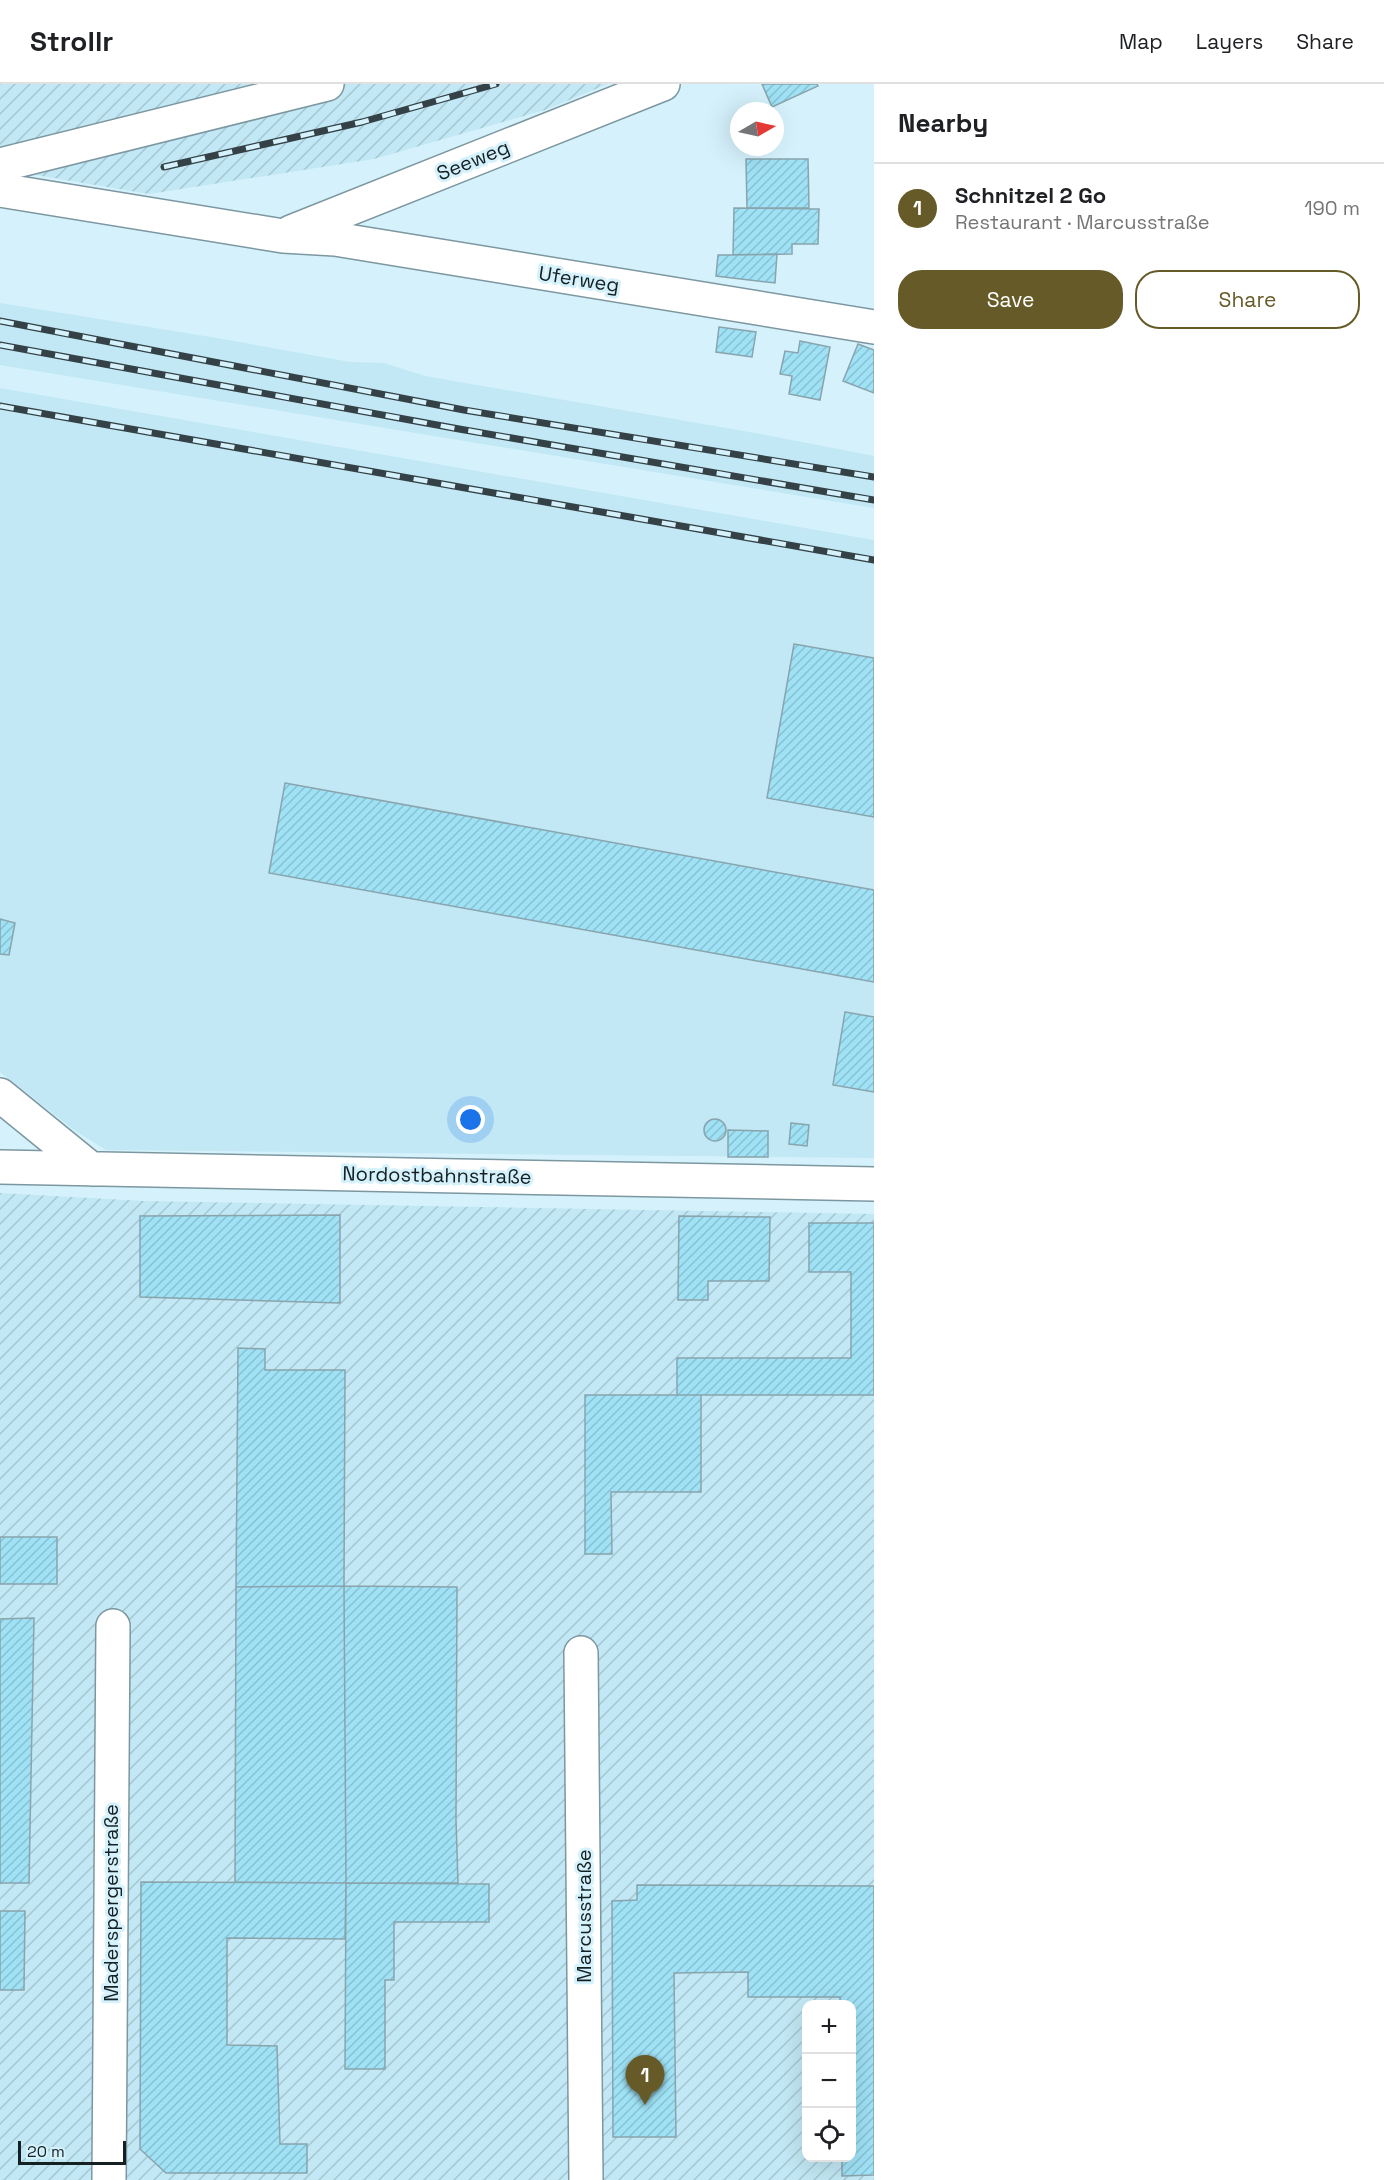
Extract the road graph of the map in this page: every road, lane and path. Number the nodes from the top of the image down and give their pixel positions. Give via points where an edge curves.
1 (327, 84) edge
2 (663, 84) edge
3 (0, 165) edge
4 (0, 190) edge
5 (283, 236) junction
6 (874, 327) edge
7 (0, 1095) edge
8 (0, 1167) edge
9 (91, 1169) junction
10 (874, 1184) edge
11 (113, 1626) dead end
12 (581, 1653) dead end
13 (109, 2180) edge
14 (586, 2180) edge

1 - 3 street
2 - 5 street, Seeweg
4 - 5 street, Uferweg
5 - 6 street, Uferweg via 335,239
7 - 9 street
8 - 9 street, Nordostbahnstraße
9 - 10 street, Nordostbahnstraße
11 - 13 street, Maderspergerstraße
12 - 14 street, Marcusstraße

